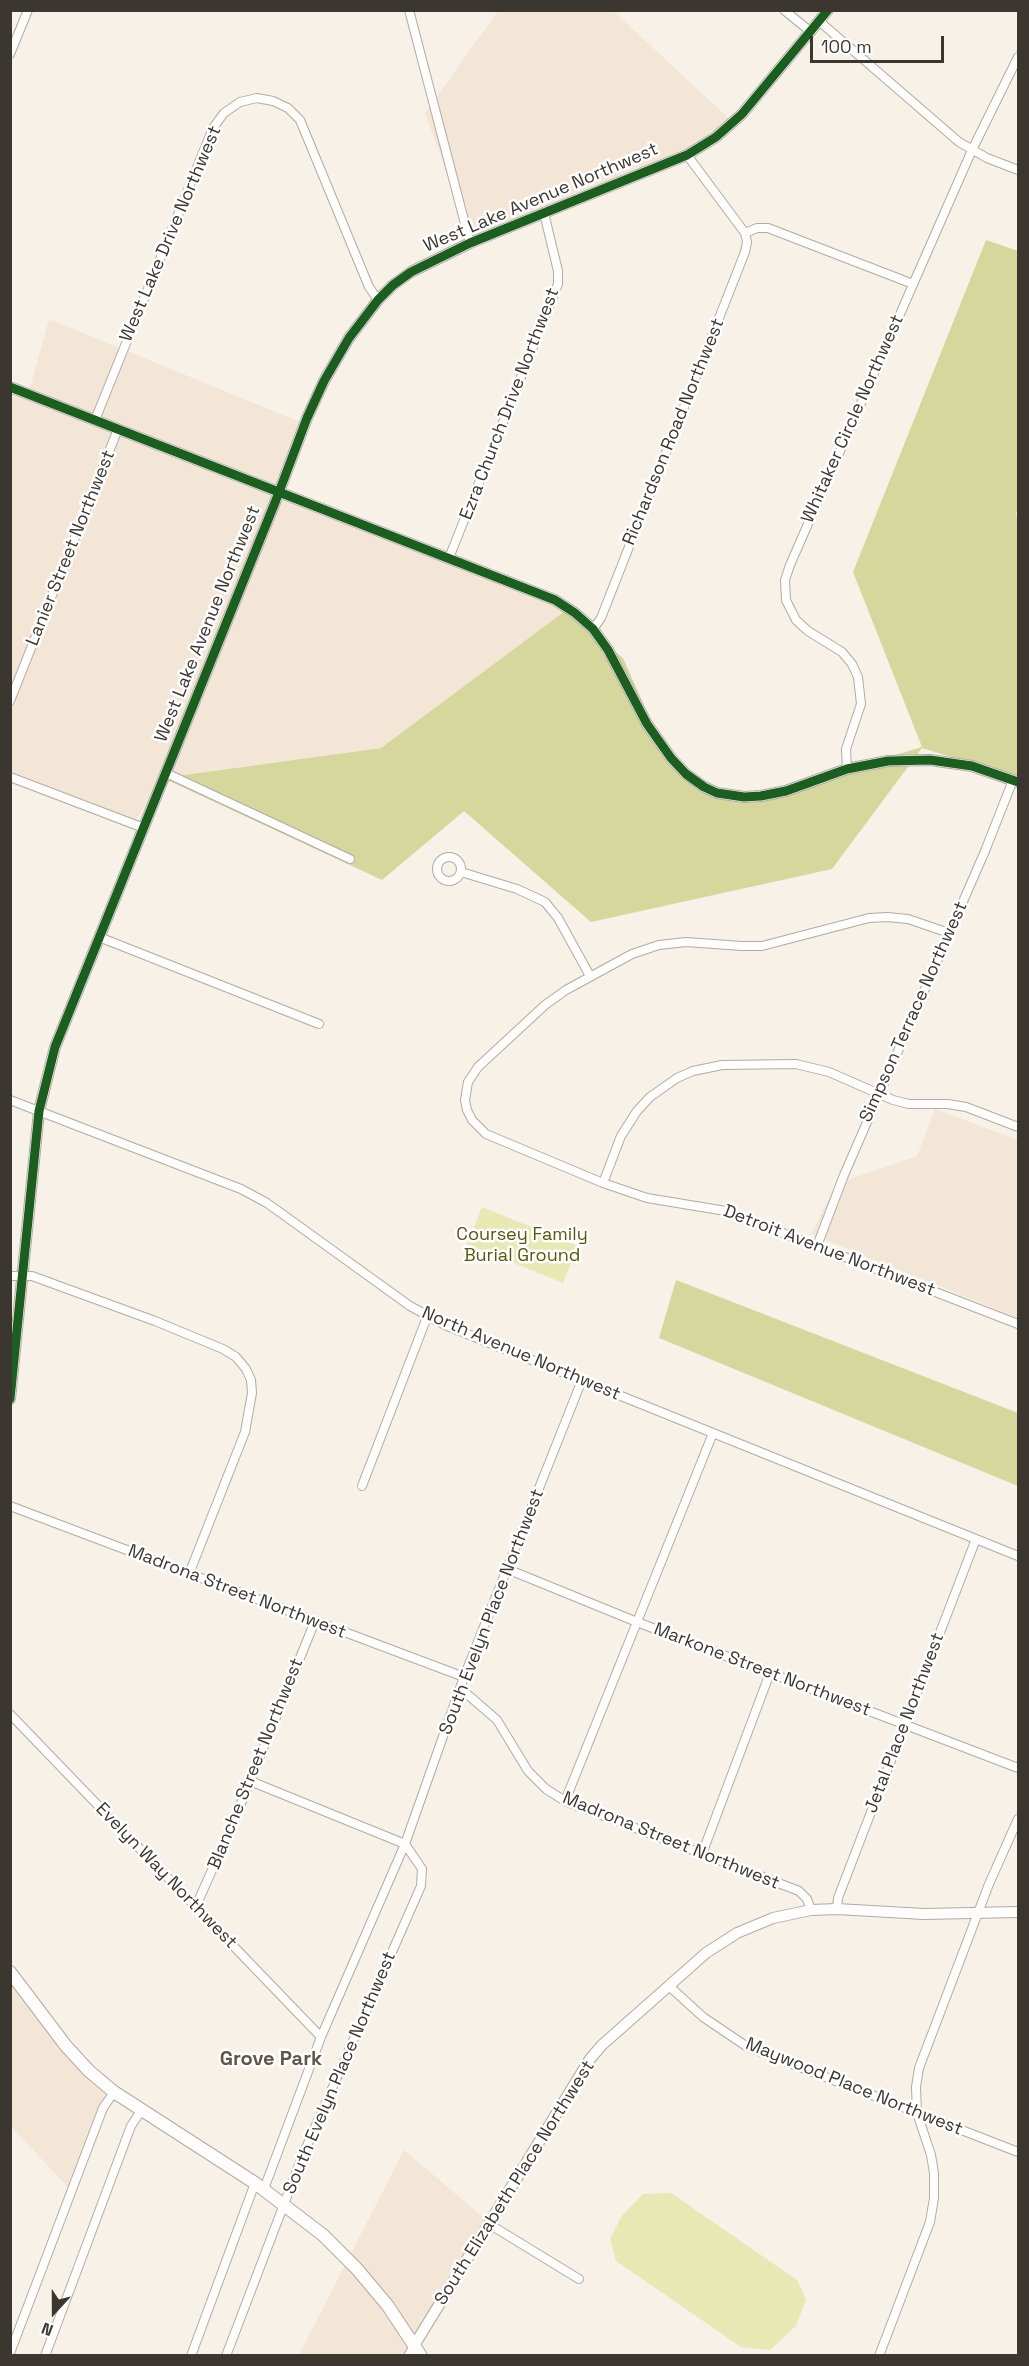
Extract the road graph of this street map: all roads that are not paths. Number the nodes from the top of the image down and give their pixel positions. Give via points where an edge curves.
1 (28, 10) edge
2 (409, 10) edge
3 (783, 10) edge
4 (828, 10) edge
5 (819, 21) junction
6 (810, 32) junction
7 (10, 54) edge
8 (1018, 57) edge
9 (972, 150) junction
10 (687, 154) junction
11 (1018, 170) edge
12 (544, 213) junction
13 (745, 233) junction
14 (470, 243) junction
15 (913, 284) junction
16 (378, 300) junction
17 (10, 387) edge
18 (95, 420) junction
19 (118, 429) junction
20 (280, 491) junction
21 (449, 558) junction
22 (593, 629) junction
23 (10, 701) edge
24 (847, 769) junction
25 (166, 773) junction
26 (10, 777) edge
27 (1016, 781) edge
28 (144, 828) junction
29 (350, 859) dead end
30 (461, 872) dead end
31 (949, 933) junction
32 (99, 937) junction
33 (590, 976) junction
34 (319, 1024) dead end
35 (878, 1094) junction
36 (10, 1100) edge
37 (39, 1111) junction
38 (1018, 1127) edge
39 (603, 1183) junction
40 (817, 1246) junction
41 (10, 1276) edge
42 (23, 1276) junction
43 (427, 1317) junction
44 (1018, 1324) edge
45 (582, 1380) junction
46 (10, 1399) edge
47 (713, 1433) junction
48 (362, 1486) dead end
49 (10, 1506) edge
50 (976, 1539) junction
51 (1018, 1556) edge
52 (507, 1569) junction
53 (189, 1574) junction
54 (315, 1621) junction
55 (637, 1622) junction
56 (770, 1673) junction
57 (464, 1677) junction
58 (460, 1688) junction
59 (10, 1714) edge
60 (904, 1725) junction
61 (1018, 1768) edge
62 (250, 1781) junction
63 (565, 1801) junction
64 (1018, 1819) edge
65 (405, 1844) junction
66 (702, 1854) junction
67 (196, 1906) junction
68 (837, 1909) junction
69 (811, 1910) junction
70 (1018, 1912) edge
71 (977, 1914) junction
72 (11, 1973) edge
73 (669, 1986) junction
74 (321, 2037) junction
75 (114, 2092) junction
76 (141, 2111) junction
77 (917, 2112) junction
78 (1018, 2152) edge
79 (259, 2186) junction
80 (285, 2204) junction
81 (489, 2224) junction
82 (579, 2279) dead end
83 (418, 2350) edge
84 (10, 2353) edge
85 (45, 2355) edge
86 (191, 2355) edge
87 (226, 2355) edge
88 (408, 2355) edge
89 (879, 2355) edge

1 - 7 street
2 - 14 street
3 - 6 street
4 - 5 street, West Lake Avenue Northwest
5 - 6 street, West Lake Avenue Northwest
5 - 9 street
6 - 10 street, West Lake Avenue Northwest via 742,114 716,137
8 - 9 street, Whitaker Circle Northwest
9 - 11 street
9 - 15 street, Whitaker Circle Northwest
10 - 12 street, West Lake Avenue Northwest
10 - 13 street
12 - 14 street, West Lake Avenue Northwest
12 - 21 street, Ezra Church Drive Northwest via 558,284
13 - 15 street via 768,228
13 - 22 street, Richardson Road Northwest via 745,252 601,618
14 - 16 street, West Lake Avenue Northwest via 411,272
15 - 24 street, Whitaker Circle Northwest via 785,580 786,600 796,620 842,652 858,677 861,704 846,749
16 - 18 street, West Lake Drive Northwest via 369,287 300,120 273,100 240,102 224,113 213,128
16 - 20 street, West Lake Avenue Northwest via 349,338 324,381
17 - 18 street
18 - 19 street
19 - 20 street
19 - 23 street, Lanier Street Northwest
20 - 21 street
20 - 25 street, West Lake Avenue Northwest
21 - 22 street via 555,600
22 - 24 street via 658,742 686,774 704,787 731,796 761,796
24 - 27 street via 888,761 930,760 972,766
25 - 28 street, West Lake Avenue Northwest
25 - 29 street
26 - 28 street
27 - 31 street, Simpson Terrace Northwest
28 - 32 street, West Lake Avenue Northwest
30 - 33 street via 545,902
31 - 33 street, Detroit Avenue Northwest via 908,919 869,918 762,946 686,942 659,945
31 - 35 street, Simpson Terrace Northwest
32 - 34 street
32 - 37 street, West Lake Avenue Northwest via 55,1047
33 - 39 street, Detroit Avenue Northwest via 545,1005 478,1067 468,1082 465,1100 472,1120 486,1134
35 - 38 street via 909,1104 966,1107
35 - 39 street via 829,1072 796,1064 722,1065 693,1071 663,1086 636,1111 621,1136
35 - 40 street, Simpson Terrace Northwest
36 - 37 street, North Avenue Northwest
37 - 42 street, West Lake Avenue Northwest
37 - 43 street, North Avenue Northwest via 241,1189 267,1203
39 - 40 street, Detroit Avenue Northwest via 647,1198 726,1211
40 - 44 street, Detroit Avenue Northwest
41 - 42 street
42 - 46 street, West Lake Avenue Northwest
42 - 53 street via 44,1280 224,1349 246,1369 252,1393 245,1432
43 - 45 street, North Avenue Northwest
43 - 48 street
45 - 47 street, North Avenue Northwest
45 - 52 street, South Evelyn Place Northwest
47 - 50 street, North Avenue Northwest
47 - 55 street
49 - 53 street, Madrona Street Northwest
50 - 51 street, North Avenue Northwest
50 - 60 street, Jetal Place Northwest
52 - 55 street, Markone Street Northwest
52 - 57 street, South Evelyn Place Northwest
53 - 54 street, Madrona Street Northwest
54 - 57 street, Madrona Street Northwest
54 - 62 street, Blanche Street Northwest
55 - 56 street, Markone Street Northwest
55 - 63 street
56 - 60 street, Markone Street Northwest
56 - 66 street
57 - 58 street, South Evelyn Place Northwest
58 - 63 street, Madrona Street Northwest via 497,1720 528,1771
58 - 65 street, South Evelyn Place Northwest
59 - 67 street, Evelyn Way Northwest
60 - 61 street, Markone Street Northwest
60 - 68 street, Jetal Place Northwest
62 - 65 street
62 - 67 street, Blanche Street Northwest
63 - 66 street, Madrona Street Northwest
64 - 71 street
65 - 74 street, South Evelyn Place Northwest
65 - 80 street, South Evelyn Place Northwest via 422,1869 421,1886
66 - 69 street, Madrona Street Northwest via 799,1891
67 - 74 street, Evelyn Way Northwest
68 - 69 street, South Elizabeth Place Northwest
68 - 71 street, South Elizabeth Place Northwest
69 - 73 street, South Elizabeth Place Northwest via 773,1918 737,1934 706,1953
70 - 71 street, South Elizabeth Place Northwest
71 - 77 street via 919,2068
72 - 75 main road via 66,2046
73 - 77 street, Maywood Place Northwest via 703,2017 746,2046
73 - 81 street, South Elizabeth Place Northwest via 590,2059
74 - 79 street, South Evelyn Place Northwest
75 - 76 main road
75 - 84 street via 103,2108
76 - 79 main road
76 - 85 street via 131,2126
77 - 78 street, Maywood Place Northwest
77 - 89 street via 931,2155 934,2198 930,2222
79 - 80 main road
79 - 86 street, South Evelyn Place Northwest
80 - 83 main road via 357,2269
80 - 87 street, South Evelyn Place Northwest
81 - 82 street
81 - 83 street, South Elizabeth Place Northwest
83 - 88 street

